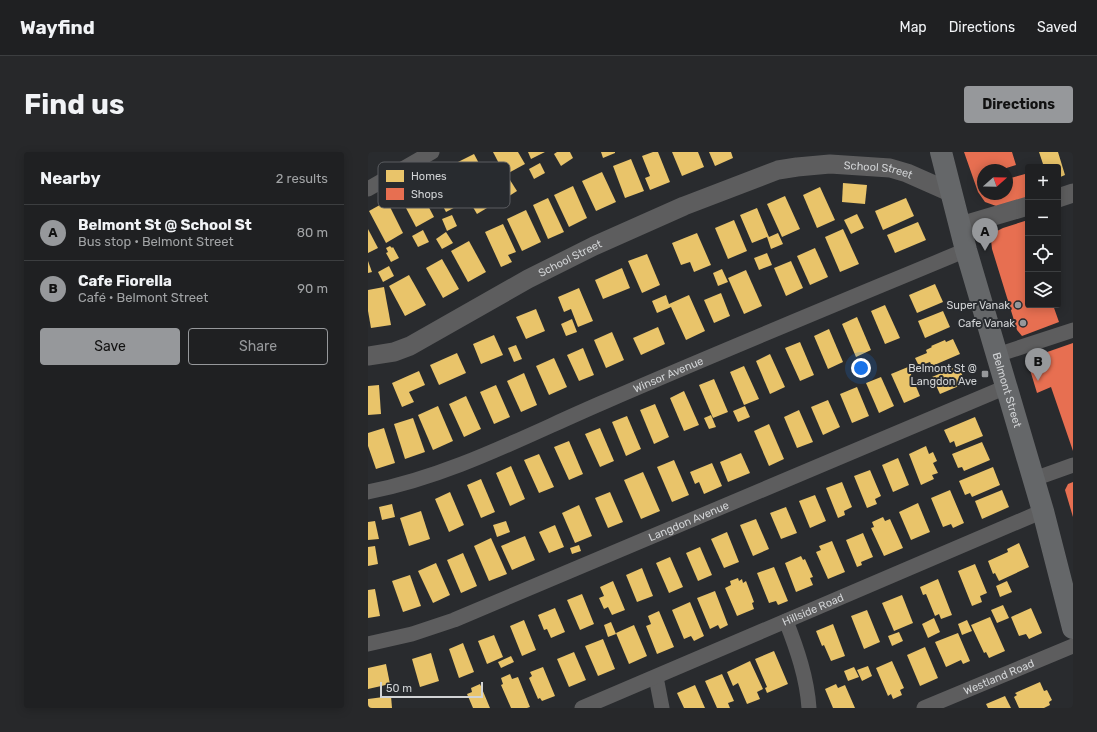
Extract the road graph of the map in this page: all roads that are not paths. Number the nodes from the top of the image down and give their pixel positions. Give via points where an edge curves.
1 (432, 152) edge
2 (803, 152) edge
3 (941, 152) edge
4 (415, 162) edge
5 (778, 170) junction
6 (378, 183) edge
7 (368, 189) edge
8 (950, 192) junction
9 (1073, 194) edge
10 (1061, 197) edge
11 (1025, 207) edge
12 (960, 226) junction
13 (966, 250) junction
14 (1073, 330) edge
15 (997, 355) junction
16 (368, 356) edge
17 (1006, 387) junction
18 (1073, 465) edge
19 (1034, 479) junction
20 (368, 492) edge
21 (1043, 511) junction
22 (1069, 596) edge
23 (786, 621) junction
24 (1073, 628) edge
25 (368, 644) edge
26 (1073, 646) edge
27 (656, 677) junction
28 (582, 708) edge
29 (662, 708) edge
30 (809, 708) edge
31 (924, 708) edge

1 - 4 street
2 - 5 street, School Street
3 - 8 main road, Belmont Street
5 - 8 street, School Street via 830,164 890,168
5 - 16 street, School Street via 684,206 594,246 410,346 394,352
6 - 7 street
8 - 12 main road, Belmont Street
9 - 10 street
11 - 12 street
12 - 13 main road, Belmont Street
13 - 15 main road, Belmont Street
13 - 20 street, Winsor Avenue via 452,468
14 - 15 street
15 - 17 main road, Belmont Street
17 - 19 main road, Belmont Street
17 - 25 street, Langdon Avenue via 454,620 412,634
18 - 19 street
19 - 21 main road, Belmont Street
21 - 22 main road, Belmont Street
21 - 23 street, Hillside Road
22 - 24 main road, Belmont Street
23 - 27 street, Hillside Road
23 - 30 street via 806,685
26 - 31 street, Westland Road
27 - 28 street, Hillside Road
27 - 29 street

